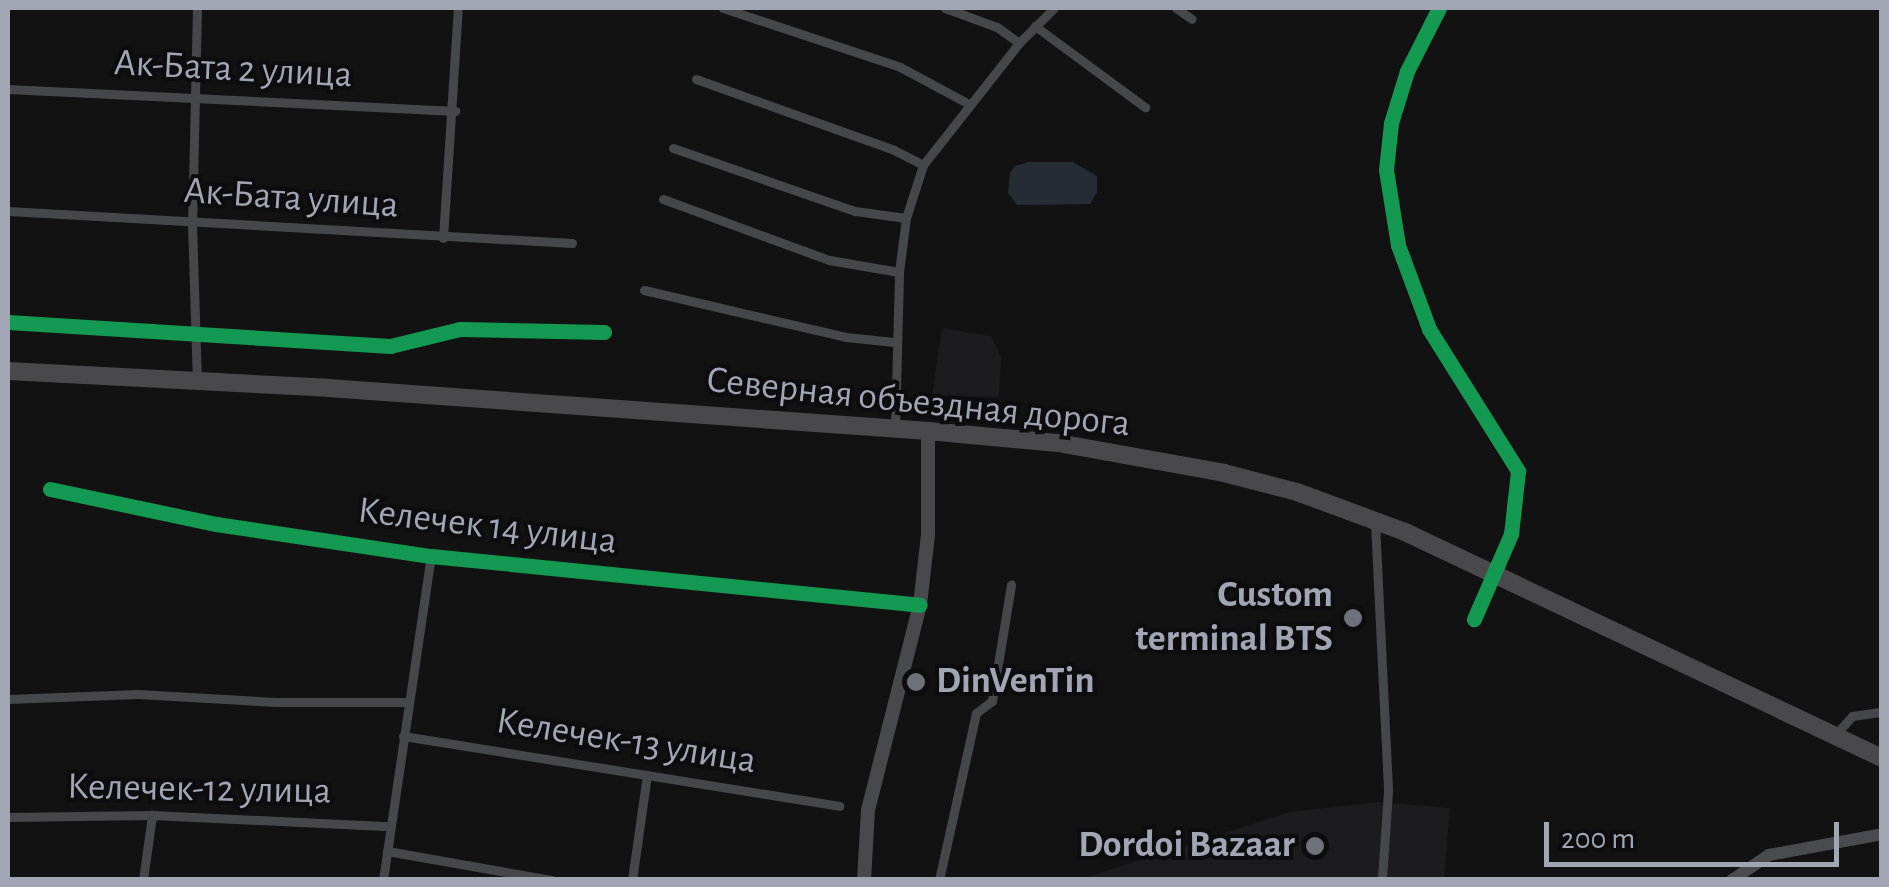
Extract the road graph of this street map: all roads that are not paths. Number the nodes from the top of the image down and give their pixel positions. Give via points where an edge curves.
1 (197, 8) edge
2 (458, 8) edge
3 (723, 8) edge
4 (945, 8) edge
5 (1054, 8) edge
6 (1176, 8) edge
7 (1439, 8) edge
8 (1192, 18) dead end
9 (1035, 26) junction
10 (1019, 44) junction
11 (696, 80) dead end
12 (8, 89) edge
13 (196, 98) junction
14 (969, 104) junction
15 (1144, 108) dead end
16 (455, 111) junction
17 (673, 148) dead end
18 (923, 165) junction
19 (663, 199) dead end
20 (8, 212) edge
21 (906, 218) junction
22 (192, 223) junction
23 (444, 238) junction
24 (572, 244) dead end
25 (899, 272) junction
26 (644, 290) dead end
27 (8, 322) edge
28 (195, 332) junction
29 (604, 332) dead end
30 (894, 342) junction
31 (8, 371) edge
32 (197, 381) junction
33 (895, 428) junction
34 (928, 430) junction
35 (50, 488) dead end
36 (1375, 520) junction
37 (432, 556) junction
38 (1011, 585) dead end
39 (920, 604) junction
40 (1474, 619) dead end
41 (8, 699) edge
42 (408, 702) junction
43 (1882, 712) edge
44 (1835, 735) junction
45 (404, 736) junction
46 (1882, 758) edge
47 (647, 775) junction
48 (839, 806) dead end
49 (152, 815) junction
50 (8, 817) edge
51 (389, 826) junction
52 (1882, 834) edge
53 (387, 851) junction
54 (143, 880) edge
55 (383, 880) edge
56 (552, 880) edge
57 (632, 880) edge
58 (864, 880) edge
59 (939, 880) edge
60 (1382, 880) edge
61 (1732, 880) edge

1 - 13 street
2 - 16 street
3 - 14 street via 900,67
4 - 10 street via 997,27
5 - 9 street
6 - 8 street
7 - 40 street via 1406,71 1386,170 1398,245 1429,328 1518,471 1511,534
9 - 10 street
9 - 15 street
10 - 14 street
11 - 18 street
12 - 13 street, Ак-Бата 2 улица
13 - 16 street, Ак-Бата 2 улица
13 - 22 street
14 - 18 street
16 - 23 street
17 - 21 street via 855,211
18 - 21 street
19 - 25 street via 829,260
20 - 22 street, Ак-Бата улица
21 - 25 street
22 - 23 street, Ак-Бата улица
22 - 28 street
23 - 24 street, Ак-Бата улица
25 - 30 street
26 - 30 street
27 - 28 street
28 - 29 street via 390,346 460,328
28 - 32 street
30 - 33 street
31 - 32 highway, Северная объездная дорога
32 - 33 highway, Северная объездная дорога
33 - 34 highway, Северная объездная дорога
34 - 36 highway, Северная объездная дорога via 1058,443 1224,472
34 - 39 main road
35 - 37 street, Келечек 14 улица via 216,524
36 - 44 highway, Северная объездная дорога
36 - 60 street via 1388,790
37 - 39 street, Келечек 14 улица
37 - 42 street
38 - 59 street via 992,702 976,713
39 - 58 main road via 868,810
41 - 42 street via 138,694
42 - 45 street
43 - 44 street via 1852,716
44 - 46 highway, Северная объездная дорога
45 - 47 street, Келечек-13 улица
45 - 51 street
47 - 48 street, Келечек-13 улица
47 - 57 street
49 - 50 street, Келечек-12 улица
49 - 51 street, Келечек-12 улица
49 - 54 street
51 - 53 street
52 - 61 street via 1769,855
53 - 55 street
53 - 56 street

